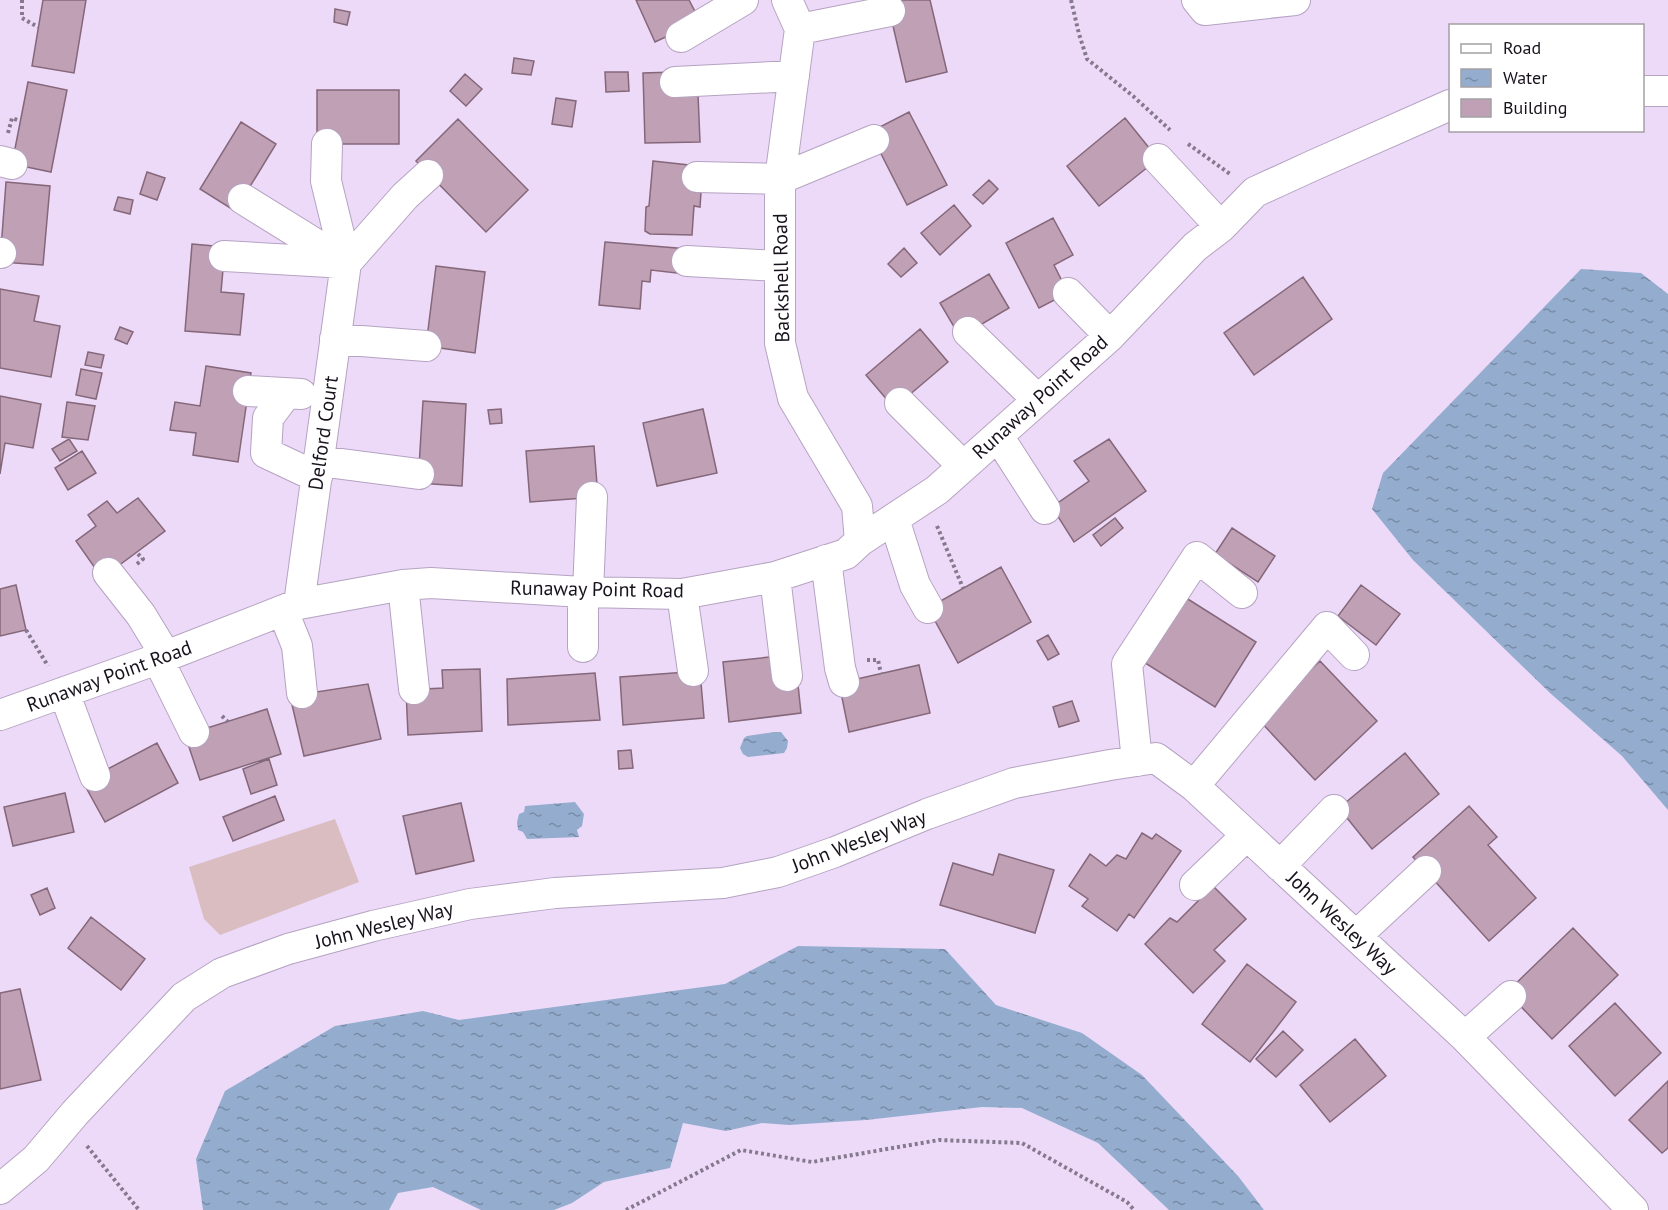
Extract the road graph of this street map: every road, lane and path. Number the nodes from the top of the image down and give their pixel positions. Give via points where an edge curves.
1 (22, 0) edge
2 (743, 0) edge
3 (787, 0) edge
4 (1071, 0) edge
5 (1197, 0) edge
6 (1294, 0) edge
7 (890, 11) dead end
8 (38, 27) dead end
9 (800, 29) junction
10 (681, 37) dead end
11 (794, 76) junction
12 (675, 82) dead end
13 (1644, 91) edge
14 (1668, 92) edge
15 (1449, 105) edge
16 (1175, 134) dead end
17 (874, 140) dead end
18 (1184, 141) dead end
19 (327, 144) dead end
20 (1158, 159) dead end
21 (428, 175) dead end
22 (697, 177) dead end
23 (780, 179) junction
24 (1255, 192) junction
25 (243, 199) dead end
26 (1221, 226) junction
27 (224, 256) dead end
28 (687, 261) dead end
29 (346, 262) junction
30 (779, 266) junction
31 (1068, 293) dead end
32 (968, 332) dead end
33 (1110, 336) junction
34 (335, 339) junction
35 (426, 346) dead end
36 (248, 391) dead end
37 (286, 394) junction
38 (328, 396) junction
39 (1038, 400) junction
40 (900, 403) dead end
41 (998, 436) junction
42 (963, 466) junction
43 (318, 469) junction
44 (419, 474) dead end
45 (592, 497) dead end
46 (926, 498) junction
47 (1045, 509) dead end
48 (894, 519) junction
49 (860, 541) junction
50 (826, 560) junction
51 (108, 573) dead end
52 (775, 577) junction
53 (403, 585) junction
54 (963, 588) dead end
55 (586, 592) junction
56 (1242, 593) dead end
57 (682, 594) junction
58 (291, 608) junction
59 (928, 608) dead end
60 (26, 630) dead end
61 (583, 647) dead end
62 (1354, 655) dead end
63 (162, 657) junction
64 (693, 671) dead end
65 (787, 676) dead end
66 (844, 682) dead end
67 (414, 689) dead end
68 (64, 692) junction
69 (302, 693) dead end
70 (0, 715) edge
71 (194, 732) dead end
72 (1137, 761) junction
73 (95, 776) dead end
74 (1194, 786) junction
75 (1334, 810) dead end
76 (1247, 836) junction
77 (1281, 866) junction
78 (1426, 872) dead end
79 (1195, 885) dead end
80 (1356, 936) junction
81 (1511, 996) dead end
82 (1465, 1037) junction
83 (68, 1122) junction
84 (0, 1189) edge
85 (139, 1210) edge
86 (626, 1210) edge
87 (1134, 1210) edge
88 (1633, 1210) edge

1 - 8 path via 22,18
2 - 10 street
3 - 9 street
4 - 16 path via 1088,59
5 - 6 street via 1205,10
7 - 9 street
9 - 11 street, Backshell Road
11 - 12 street
11 - 23 street, Backshell Road
13 - 14 street
15 - 24 street, Runaway Point Road
17 - 23 street
18 - 24 path
19 - 29 street via 326,181
20 - 26 street
21 - 29 street
22 - 23 street
23 - 30 street, Backshell Road
24 - 26 street, Runaway Point Road
25 - 29 street
26 - 33 street, Runaway Point Road via 1195,247
27 - 29 street
28 - 30 street
29 - 34 street, Delford Court
30 - 49 street, Backshell Road via 780,343 793,398 857,506
31 - 33 street
32 - 39 street
33 - 39 street, Runaway Point Road
34 - 35 street
34 - 38 street, Delford Court
36 - 37 street
37 - 38 street
37 - 43 street via 268,418 266,453
38 - 43 street, Delford Court
39 - 41 street, Runaway Point Road
40 - 42 street
41 - 42 street, Runaway Point Road
41 - 47 street
42 - 46 street, Runaway Point Road
43 - 44 street
43 - 58 street, Delford Court
45 - 55 street
46 - 48 street, Runaway Point Road
46 - 54 path
48 - 49 street, Runaway Point Road
48 - 59 street via 915,585
49 - 50 street, Runaway Point Road via 846,554
50 - 52 street, Runaway Point Road
50 - 66 street
51 - 63 street via 141,615
52 - 57 street, Runaway Point Road
52 - 65 street
53 - 55 street, Runaway Point Road via 431,583
53 - 58 street, Runaway Point Road
53 - 67 street
55 - 57 street, Runaway Point Road
55 - 61 street
56 - 72 street via 1197,557 1127,664
57 - 64 street
58 - 63 street, Runaway Point Road
58 - 69 street
60 - 68 path
62 - 74 street via 1327,627
63 - 68 street, Runaway Point Road
63 - 71 street
68 - 70 street, Runaway Point Road
68 - 73 street
72 - 74 street, John Wesley Way via 1156,758
72 - 83 street, John Wesley Way via 1014,783 778,872 723,883 555,893 470,904 288,949 222,973 184,997
74 - 76 street, John Wesley Way
75 - 77 street
76 - 77 street, John Wesley Way
76 - 79 street
77 - 80 street, John Wesley Way
78 - 80 street
80 - 82 street, John Wesley Way
81 - 82 street
82 - 88 street, John Wesley Way
83 - 84 street, John Wesley Way via 36,1160
83 - 85 path
86 - 87 path via 741,1150 812,1162 939,1140 1022,1143 1127,1202

